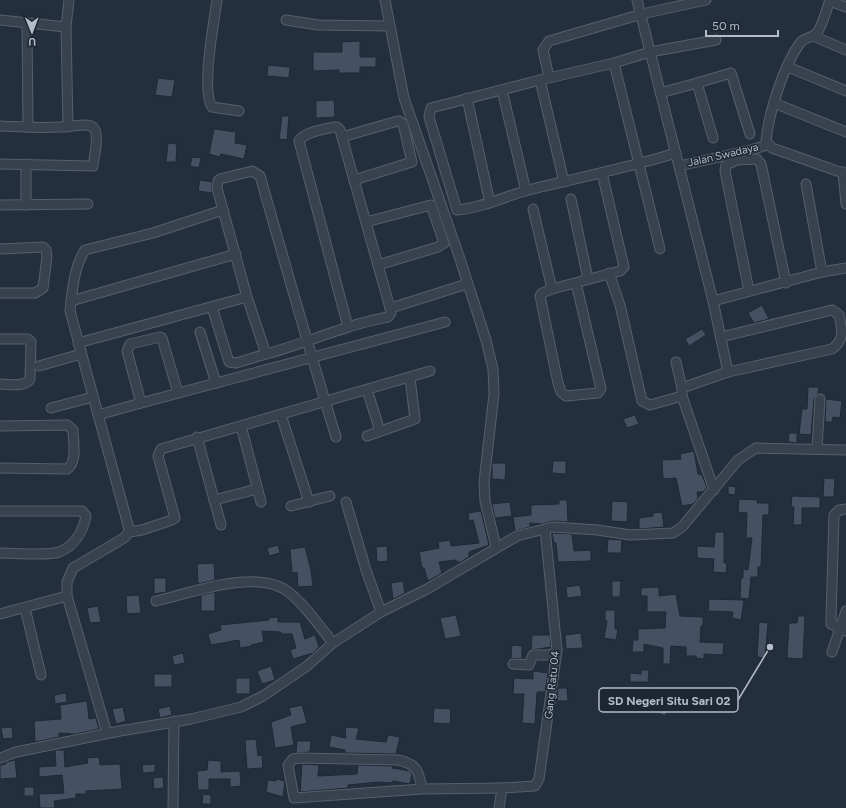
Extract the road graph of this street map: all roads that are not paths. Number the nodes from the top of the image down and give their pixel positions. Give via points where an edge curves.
1 (69, 0) edge
2 (217, 0) edge
3 (386, 0) edge
4 (637, 0) edge
5 (706, 0) edge
6 (830, 0) edge
7 (677, 2) edge
8 (846, 7) edge
9 (642, 14) junction
10 (0, 20) edge
11 (286, 20) dead end
12 (26, 23) junction
13 (66, 26) junction
14 (390, 26) junction
15 (813, 36) junction
16 (716, 40) dead end
17 (846, 50) edge
18 (650, 52) junction
19 (614, 63) junction
20 (788, 67) junction
21 (544, 78) junction
22 (697, 84) junction
23 (502, 90) junction
24 (846, 91) edge
25 (660, 93) junction
26 (468, 98) junction
27 (774, 103) junction
28 (239, 111) dead end
29 (0, 126) edge
30 (28, 127) junction
31 (68, 127) junction
32 (846, 132) edge
33 (750, 134) dead end
34 (342, 137) junction
35 (713, 138) dead end
36 (767, 145) junction
37 (676, 153) junction
38 (0, 164) edge
39 (26, 164) junction
40 (640, 164) junction
41 (679, 166) junction
42 (602, 173) junction
43 (845, 173) edge
44 (354, 180) junction
45 (564, 182) junction
46 (806, 184) dead end
47 (526, 191) junction
48 (571, 199) dead end
49 (490, 203) junction
50 (88, 204) dead end
51 (846, 204) edge
52 (0, 205) edge
53 (26, 205) junction
54 (533, 209) dead end
55 (223, 210) junction
56 (366, 222) junction
57 (0, 249) edge
58 (660, 249) dead end
59 (236, 254) junction
60 (378, 265) junction
61 (846, 268) edge
62 (822, 272) junction
63 (609, 274) junction
64 (588, 279) junction
65 (576, 283) junction
66 (786, 283) junction
67 (467, 284) junction
68 (552, 289) junction
69 (749, 291) junction
70 (0, 293) edge
71 (247, 297) junction
72 (71, 301) junction
73 (713, 301) junction
74 (212, 307) junction
75 (390, 308) junction
76 (445, 322) dead end
77 (348, 327) junction
78 (200, 332) dead end
79 (721, 337) junction
80 (0, 339) edge
81 (307, 341) junction
82 (78, 343) junction
83 (81, 354) junction
84 (266, 354) junction
85 (312, 358) junction
86 (676, 362) dead end
87 (39, 366) dead end
88 (430, 371) dead end
89 (728, 372) junction
90 (410, 378) junction
91 (216, 383) junction
92 (0, 384) edge
93 (682, 392) junction
94 (178, 393) junction
95 (369, 396) dead end
96 (93, 397) junction
97 (820, 399) dead end
98 (325, 401) junction
99 (140, 402) junction
100 (51, 408) dead end
101 (98, 415) junction
102 (281, 415) junction
103 (0, 426) edge
104 (241, 426) junction
105 (380, 431) junction
106 (367, 436) dead end
107 (197, 437) junction
108 (336, 437) dead end
109 (817, 449) junction
110 (846, 450) edge
111 (0, 468) edge
112 (257, 489) junction
113 (714, 490) junction
114 (330, 496) dead end
115 (214, 500) junction
116 (261, 502) dead end
117 (309, 502) junction
118 (346, 502) dead end
119 (291, 506) dead end
120 (846, 509) edge
121 (0, 511) edge
122 (221, 525) dead end
123 (545, 529) junction
124 (129, 532) junction
125 (496, 546) junction
126 (0, 553) edge
127 (67, 596) junction
128 (156, 601) dead end
129 (25, 608) junction
130 (846, 610) edge
131 (381, 612) junction
132 (0, 614) edge
133 (842, 629) edge
134 (333, 644) junction
135 (557, 650) junction
136 (832, 652) dead end
137 (513, 664) dead end
138 (41, 675) dead end
139 (174, 721) junction
140 (107, 733) junction
141 (0, 758) edge
142 (502, 788) junction
143 (422, 789) junction
144 (172, 808) edge
145 (499, 808) edge

1 - 13 street
2 - 28 street via 207,83 208,102 212,107
3 - 14 street
4 - 9 street
5 - 7 street
6 - 8 street
6 - 15 street via 819,30
7 - 9 street
9 - 18 street
9 - 21 street via 549,41 544,50
10 - 12 street
11 - 14 street via 318,25
12 - 13 street
12 - 30 street
13 - 31 street
14 - 67 street via 404,98
15 - 17 street
15 - 20 street via 801,42
16 - 18 street
18 - 19 street
18 - 25 street
19 - 21 street
19 - 40 street
20 - 24 street
20 - 27 street
21 - 23 street
21 - 45 street
22 - 25 street
22 - 33 street via 730,73
22 - 35 street
23 - 26 street
23 - 47 street
25 - 37 street
26 - 49 street
26 - 49 street via 431,108 429,117 455,209
27 - 32 street
27 - 36 street via 767,131
29 - 30 street
30 - 31 street
31 - 39 street via 93,126 96,142 93,166
34 - 44 street
34 - 44 street via 394,122 399,121 403,124 412,162
34 - 77 street via 340,130 334,127 310,134 299,141
36 - 41 street, Jalan Swadaya
36 - 43 street
37 - 40 street
37 - 41 street
38 - 39 street
39 - 53 street
40 - 42 street
40 - 58 street
41 - 73 street
42 - 45 street
42 - 63 street via 624,264 623,269
43 - 51 street
44 - 56 street
45 - 47 street
46 - 62 street
47 - 49 street
48 - 64 street
50 - 53 street
52 - 53 street
54 - 68 street
55 - 59 street
55 - 72 street via 153,233 85,250 80,258
55 - 81 street via 217,188 220,178 257,172
56 - 60 street
56 - 60 street via 431,205 444,243
57 - 70 street via 43,248 47,257 43,288 40,291
59 - 71 street
59 - 72 street
60 - 75 street
61 - 62 street
62 - 66 street
63 - 64 street
63 - 93 street via 620,305 642,401 650,405
64 - 65 street
65 - 68 street
65 - 68 street via 601,389 598,393 566,396 561,392 540,296
66 - 69 street
66 - 69 street via 761,164 757,159 737,160 726,165 725,171
67 - 75 street
67 - 125 street via 493,369 492,422 484,482
69 - 73 street
71 - 74 street
71 - 84 street
72 - 82 street via 70,311
73 - 79 street
74 - 82 street
74 - 84 street via 229,362 236,363
75 - 77 street via 392,313 388,317
76 - 85 street
77 - 81 street
78 - 91 street
79 - 89 street
79 - 89 street via 832,310 839,315 842,328 839,344 832,348
80 - 92 street via 28,339 31,342 28,382
81 - 84 street
81 - 85 street
82 - 83 street
83 - 87 street
83 - 96 street
85 - 91 street
85 - 98 street
86 - 93 street
88 - 90 street
89 - 93 street
90 - 98 street
90 - 105 street via 415,419
91 - 94 street
93 - 113 street
94 - 99 street
94 - 99 street via 162,338 130,344 127,351
95 - 105 street
96 - 100 street
96 - 101 street
97 - 109 street
98 - 102 street
98 - 108 street
99 - 101 street
101 - 124 street
102 - 104 street
102 - 117 street
103 - 111 street via 67,425 73,430 74,460 67,469
104 - 107 street
104 - 112 street
105 - 106 street
107 - 115 street
107 - 124 street via 158,452 175,518
109 - 110 street
109 - 113 street via 756,448 738,460
112 - 115 street
112 - 116 street
113 - 123 street via 682,528 674,533 630,535 572,527
114 - 117 street
115 - 122 street
117 - 119 street
118 - 131 street
120 - 133 street via 839,510 834,515 831,624
121 - 126 street via 82,511 86,516 84,527 77,538 59,553
123 - 125 street via 517,536
123 - 135 street, Gang Ratu 04
124 - 127 street via 124,538 73,568 67,582
125 - 131 street via 427,589
127 - 129 street
127 - 140 street
128 - 134 street via 242,581 272,584 290,594 314,618
129 - 132 street
129 - 138 street
130 - 133 street
131 - 134 street
133 - 136 street
134 - 139 street via 263,696 241,707
135 - 137 street via 551,655 533,655 529,665
135 - 142 street, Gang Ratu 04 via 538,783 531,787
139 - 140 street
139 - 144 street
140 - 141 street via 16,752
142 - 143 street
142 - 145 street
143 - 143 street via 294,798 288,765 294,759 300,758 398,760 413,765 418,771

